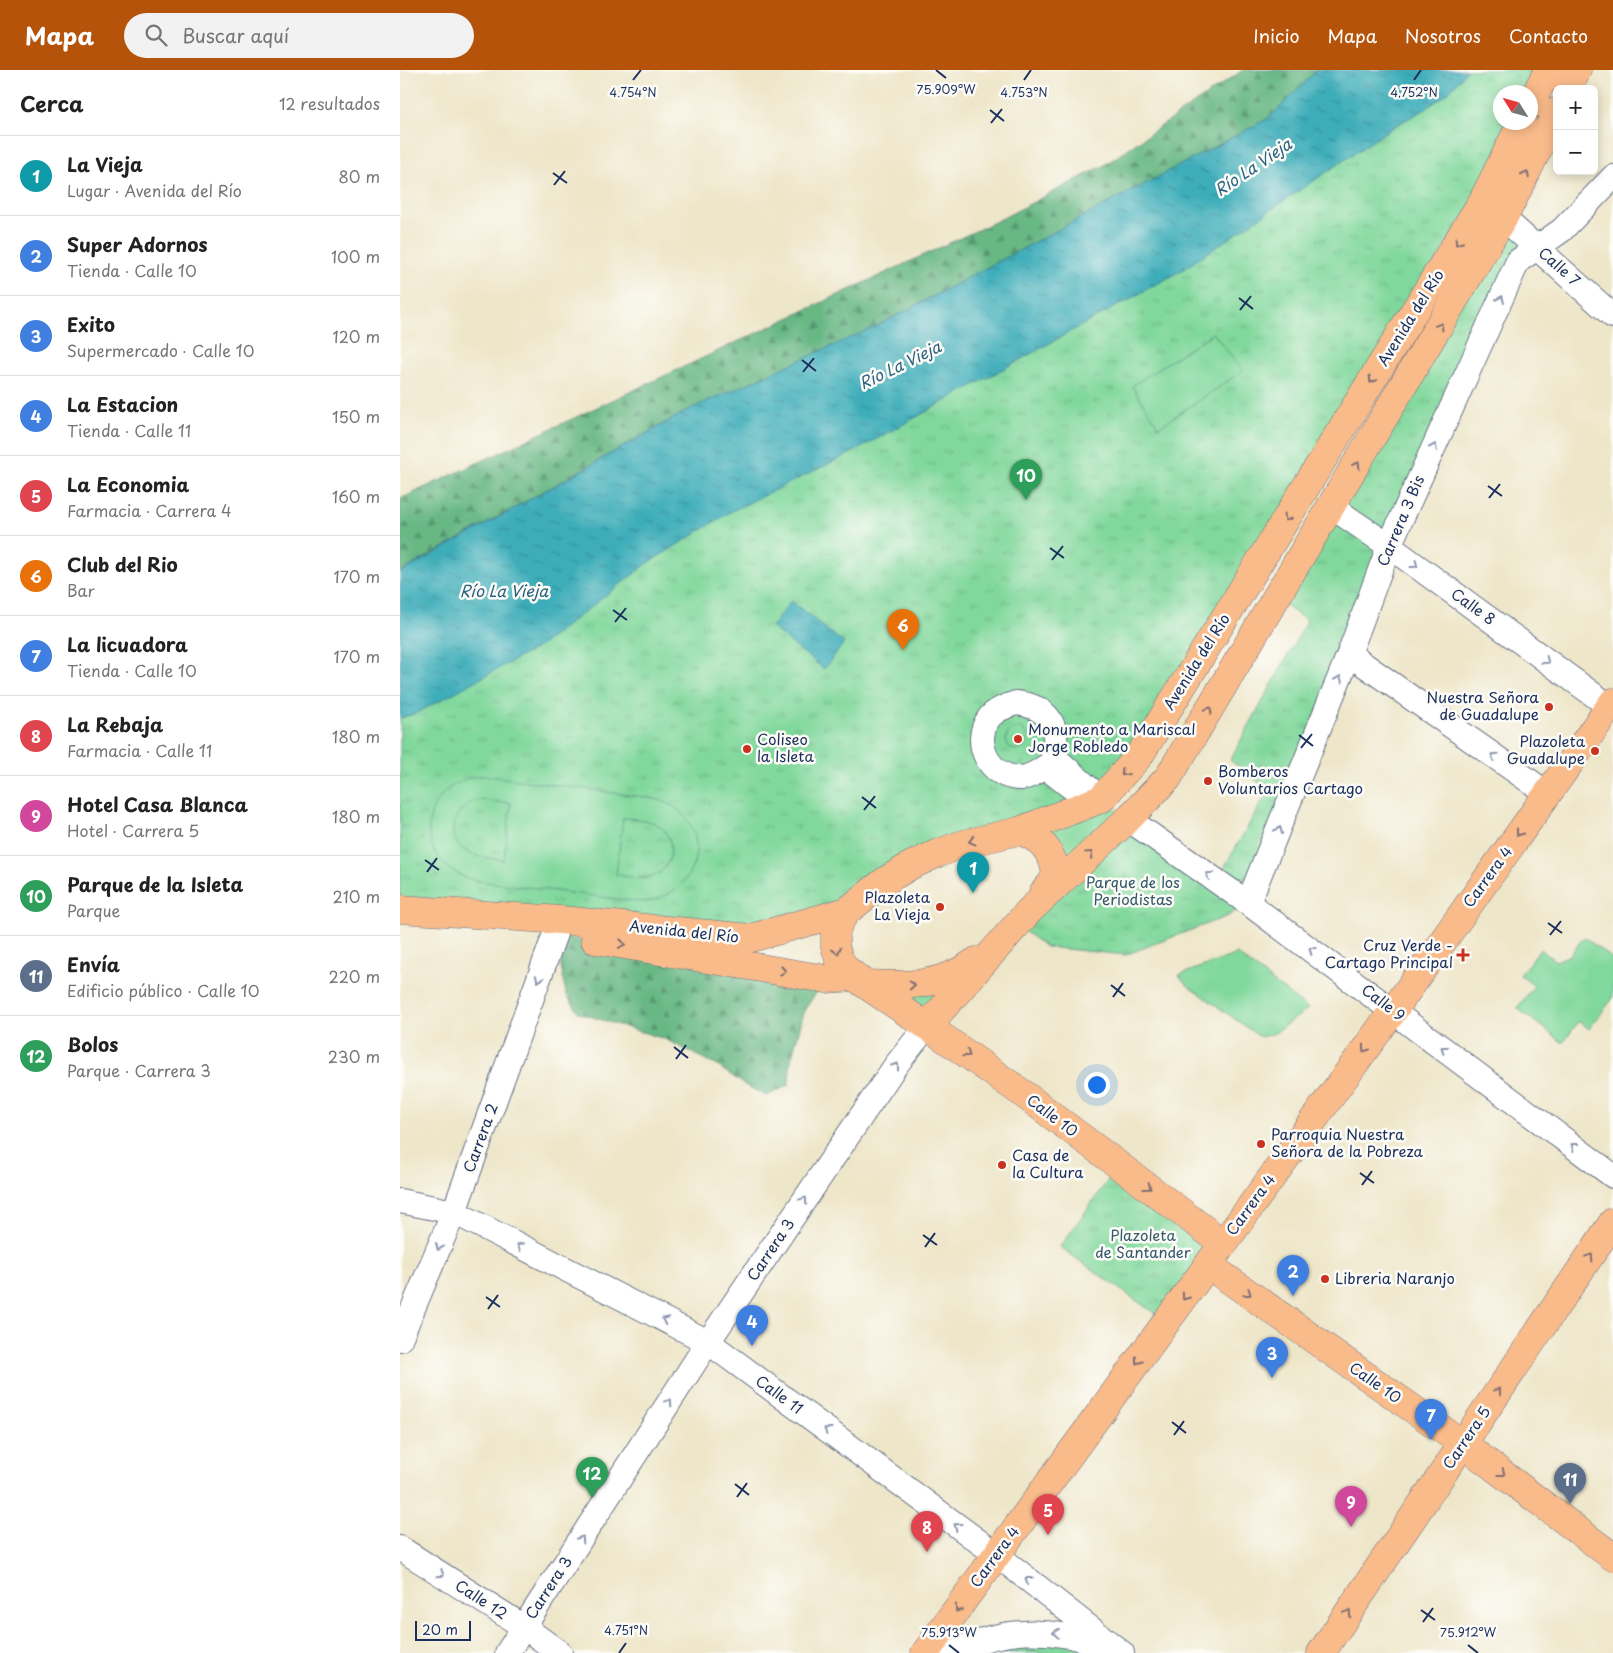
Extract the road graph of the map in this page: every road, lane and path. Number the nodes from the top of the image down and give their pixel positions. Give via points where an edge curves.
1 (1548, 70) edge
2 (1577, 70) edge
3 (1570, 85) edge
4 (1538, 89) edge
5 (1553, 120) edge
6 (1518, 130) edge
7 (1612, 177) edge
8 (1483, 200) junction
9 (1504, 217) junction
10 (1537, 247) junction
11 (1613, 316) edge
12 (1332, 507) junction
13 (1389, 546) junction
14 (1349, 654) junction
15 (1612, 706) edge
16 (1049, 762) dead end
17 (1548, 794) junction
18 (1101, 799) junction
19 (1128, 819) junction
20 (1020, 831) junction
21 (1039, 899) junction
22 (1248, 903) junction
23 (400, 909) edge
24 (847, 911) junction
25 (400, 920) edge
26 (555, 934) junction
27 (986, 960) joint
28 (859, 980) junction
29 (1393, 1011) junction
30 (927, 1026) junction
31 (1613, 1176) edge
32 (400, 1201) edge
33 (454, 1212) junction
34 (1613, 1222) edge
35 (1216, 1254) junction
36 (400, 1339) edge
37 (708, 1342) junction
38 (1463, 1444) junction
39 (400, 1548) edge
40 (996, 1555) junction
41 (1613, 1557) edge
42 (524, 1627) junction
43 (507, 1653) edge
44 (560, 1653) edge
45 (925, 1653) edge
46 (952, 1653) edge
47 (1120, 1653) edge
48 (1321, 1653) edge

1 - 4 main road
2 - 3 main road
9 -> 5 main road, Avenida del Río
6 - 8 main road, Avenida del Río
7 - 10 street, Carrera 3 Bis via 1562,230
8 - 9 street, Calle 7
8 -> 18 main road, Avenida del Río via 1139,756
9 - 10 street, Calle 7
12 -> 9 main road, Avenida del Río
10 - 11 street, Calle 7
13 -> 10 street, Carrera 3 Bis via 1518,261
12 - 13 street, Calle 8
19 -> 12 main road, Avenida del Río via 1168,778
13 - 14 street, Carrera 3 Bis
13 -> 15 street, Calle 8
17 -> 14 street
22 -> 14 street, Carrera 3 Bis
15 - 17 main road, Carrera 4
16 - 18 street, Calle 9 via 1078,776
17 -> 29 main road, Carrera 4
18 - 19 main road, Calle 9
18 - 20 main road, Avenida del Río
21 -> 19 main road, Avenida del Río
22 -> 19 street, Calle 9
20 - 21 main road via 1040,841 1056,867 1056,876
20 -> 24 main road, Avenida del Río via 963,844 910,866
21 - 27 main road, Avenida del Río
28 -> 21 main road, Avenida del Río via 900,986 923,984 965,970
29 -> 22 street, Calle 9
23 - 24 main road, Avenida del Río via 751,938
24 -> 28 main road, Calle 10 via 835,933 835,946 846,969
25 - 26 main road, Avenida del Río
26 -> 28 main road, Avenida del Río via 826,979
26 -> 33 street, Carrera 2
27 - 30 main road, Carrera 3
28 - 30 main road, Calle 10
31 -> 29 street, Calle 9
29 -> 35 main road, Carrera 4
30 -> 35 main road, Calle 10 via 1022,1093
37 -> 30 street, Carrera 3 via 896,1065
32 - 33 street, Calle 11
33 -> 36 street, Carrera 2
37 -> 33 street, Calle 11
38 -> 34 main road, Carrera 5
35 -> 38 main road, Calle 10
35 -> 40 main road, Carrera 4
40 -> 37 street, Calle 11
42 -> 37 street, Carrera 3
38 -> 41 main road, Calle 10
48 -> 38 main road, Carrera 5
39 -> 42 street, Calle 12
40 -> 45 main road, Carrera 4
47 -> 40 street, Calle 11
42 - 43 street, Carrera 3
42 - 44 street, Calle 12
47 -> 46 street via 1083,1638 1034,1632 985,1639

